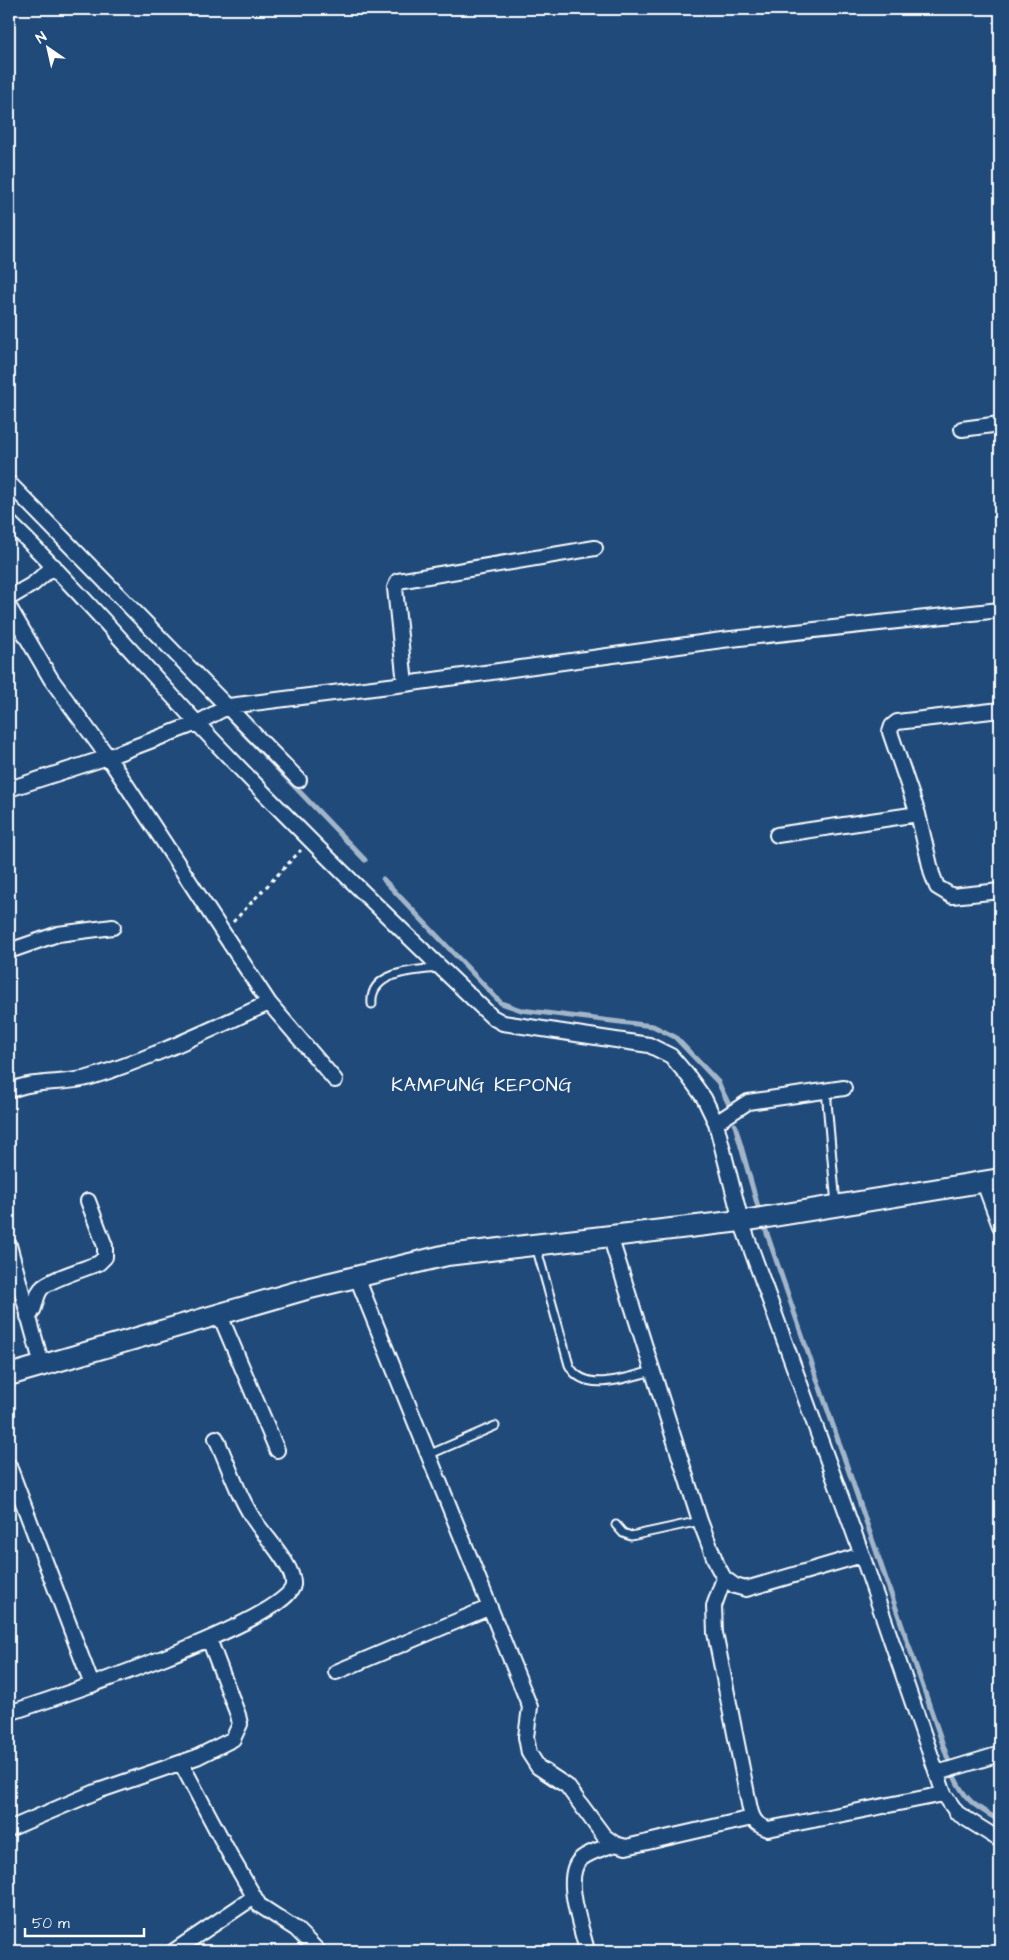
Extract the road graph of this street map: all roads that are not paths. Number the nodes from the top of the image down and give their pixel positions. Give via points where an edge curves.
1 (1000, 424) edge
2 (962, 429) dead end
3 (9, 483) edge
4 (9, 522) edge
5 (595, 548) dead end
6 (54, 566) junction
7 (9, 598) edge
8 (9, 607) edge
9 (1000, 610) edge
10 (405, 684) junction
11 (226, 707) junction
12 (1000, 710) edge
13 (199, 722) junction
14 (108, 757) junction
15 (299, 780) dead end
16 (9, 789) edge
17 (918, 814) junction
18 (777, 835) dead end
19 (1000, 891) edge
20 (113, 926) dead end
21 (9, 951) edge
22 (440, 968) junction
23 (269, 1003) junction
24 (372, 1004) dead end
25 (335, 1080) dead end
26 (844, 1088) dead end
27 (826, 1090) junction
28 (9, 1091) edge
29 (716, 1123) junction
30 (992, 1179) edge
31 (88, 1200) dead end
32 (836, 1205) junction
33 (745, 1220) junction
34 (1000, 1226) edge
35 (610, 1236) junction
36 (9, 1245) edge
37 (536, 1246) junction
38 (356, 1275) junction
39 (219, 1313) junction
40 (28, 1317) junction
41 (42, 1365) junction
42 (653, 1372) junction
43 (9, 1375) edge
44 (495, 1426) dead end
45 (216, 1438) dead end
46 (277, 1450) dead end
47 (427, 1455) junction
48 (9, 1466) edge
49 (700, 1521) junction
50 (616, 1525) dead end
51 (862, 1555) junction
52 (724, 1578) junction
53 (488, 1608) junction
54 (209, 1639) junction
55 (336, 1672) dead end
56 (92, 1685) junction
57 (9, 1713) edge
58 (1000, 1754) edge
59 (181, 1762) junction
60 (941, 1772) junction
61 (944, 1794) junction
62 (752, 1818) junction
63 (9, 1829) edge
64 (1000, 1840) edge
65 (614, 1844) junction
66 (254, 1897) junction
67 (174, 1951) edge
68 (318, 1951) edge
69 (587, 1951) edge

1 - 2 street
3 - 11 street
4 - 6 street
5 - 10 street via 398,581 395,588
6 - 7 street via 34,584
6 - 13 street
8 - 14 street via 51,679
9 - 10 street via 722,640
10 - 11 street
11 - 13 street
11 - 15 street
12 - 17 street via 897,722 892,726 890,732
13 - 14 street
13 - 22 street via 310,841
14 - 16 street
14 - 23 street
17 - 18 street
17 - 19 street via 937,887 952,896
20 - 21 street via 58,934
22 - 24 lane via 416,970 382,981 374,988
22 - 29 street via 496,1021 650,1045 670,1056 704,1098
23 - 25 street
23 - 28 street via 138,1062 59,1083 29,1083
26 - 27 street
27 - 29 street via 748,1102
27 - 32 lane
29 - 33 street
30 - 32 main road
30 - 34 street
31 - 40 street via 105,1246 105,1257 99,1263 45,1285 38,1294 35,1311
32 - 33 main road
33 - 35 main road
33 - 51 street
35 - 37 main road
35 - 42 street
36 - 40 street
37 - 38 main road via 447,1255
37 - 42 lane via 573,1373 580,1380 598,1382
38 - 39 main road
38 - 47 street
39 - 41 main road
39 - 46 street
40 - 41 street
41 - 43 main road
42 - 49 street
44 - 47 lane
45 - 54 street via 249,1511 278,1549 293,1585 284,1599 271,1608
47 - 53 street
48 - 56 street
49 - 50 lane via 631,1536
49 - 52 street
51 - 52 street via 746,1589
51 - 60 street
52 - 62 street via 714,1606 714,1626
53 - 55 street
53 - 65 street via 530,1708 526,1737 529,1753 538,1767 567,1786 595,1826
54 - 56 street
54 - 59 street via 235,1702 240,1724 233,1740
56 - 57 street
58 - 60 street
59 - 63 street via 98,1791
59 - 66 street
60 - 61 street
61 - 62 street via 768,1829 758,1826
61 - 64 street via 957,1813
62 - 65 street via 626,1846
65 - 69 street via 582,1858 573,1868 571,1882
66 - 67 street
66 - 68 street via 267,1911 296,1929

